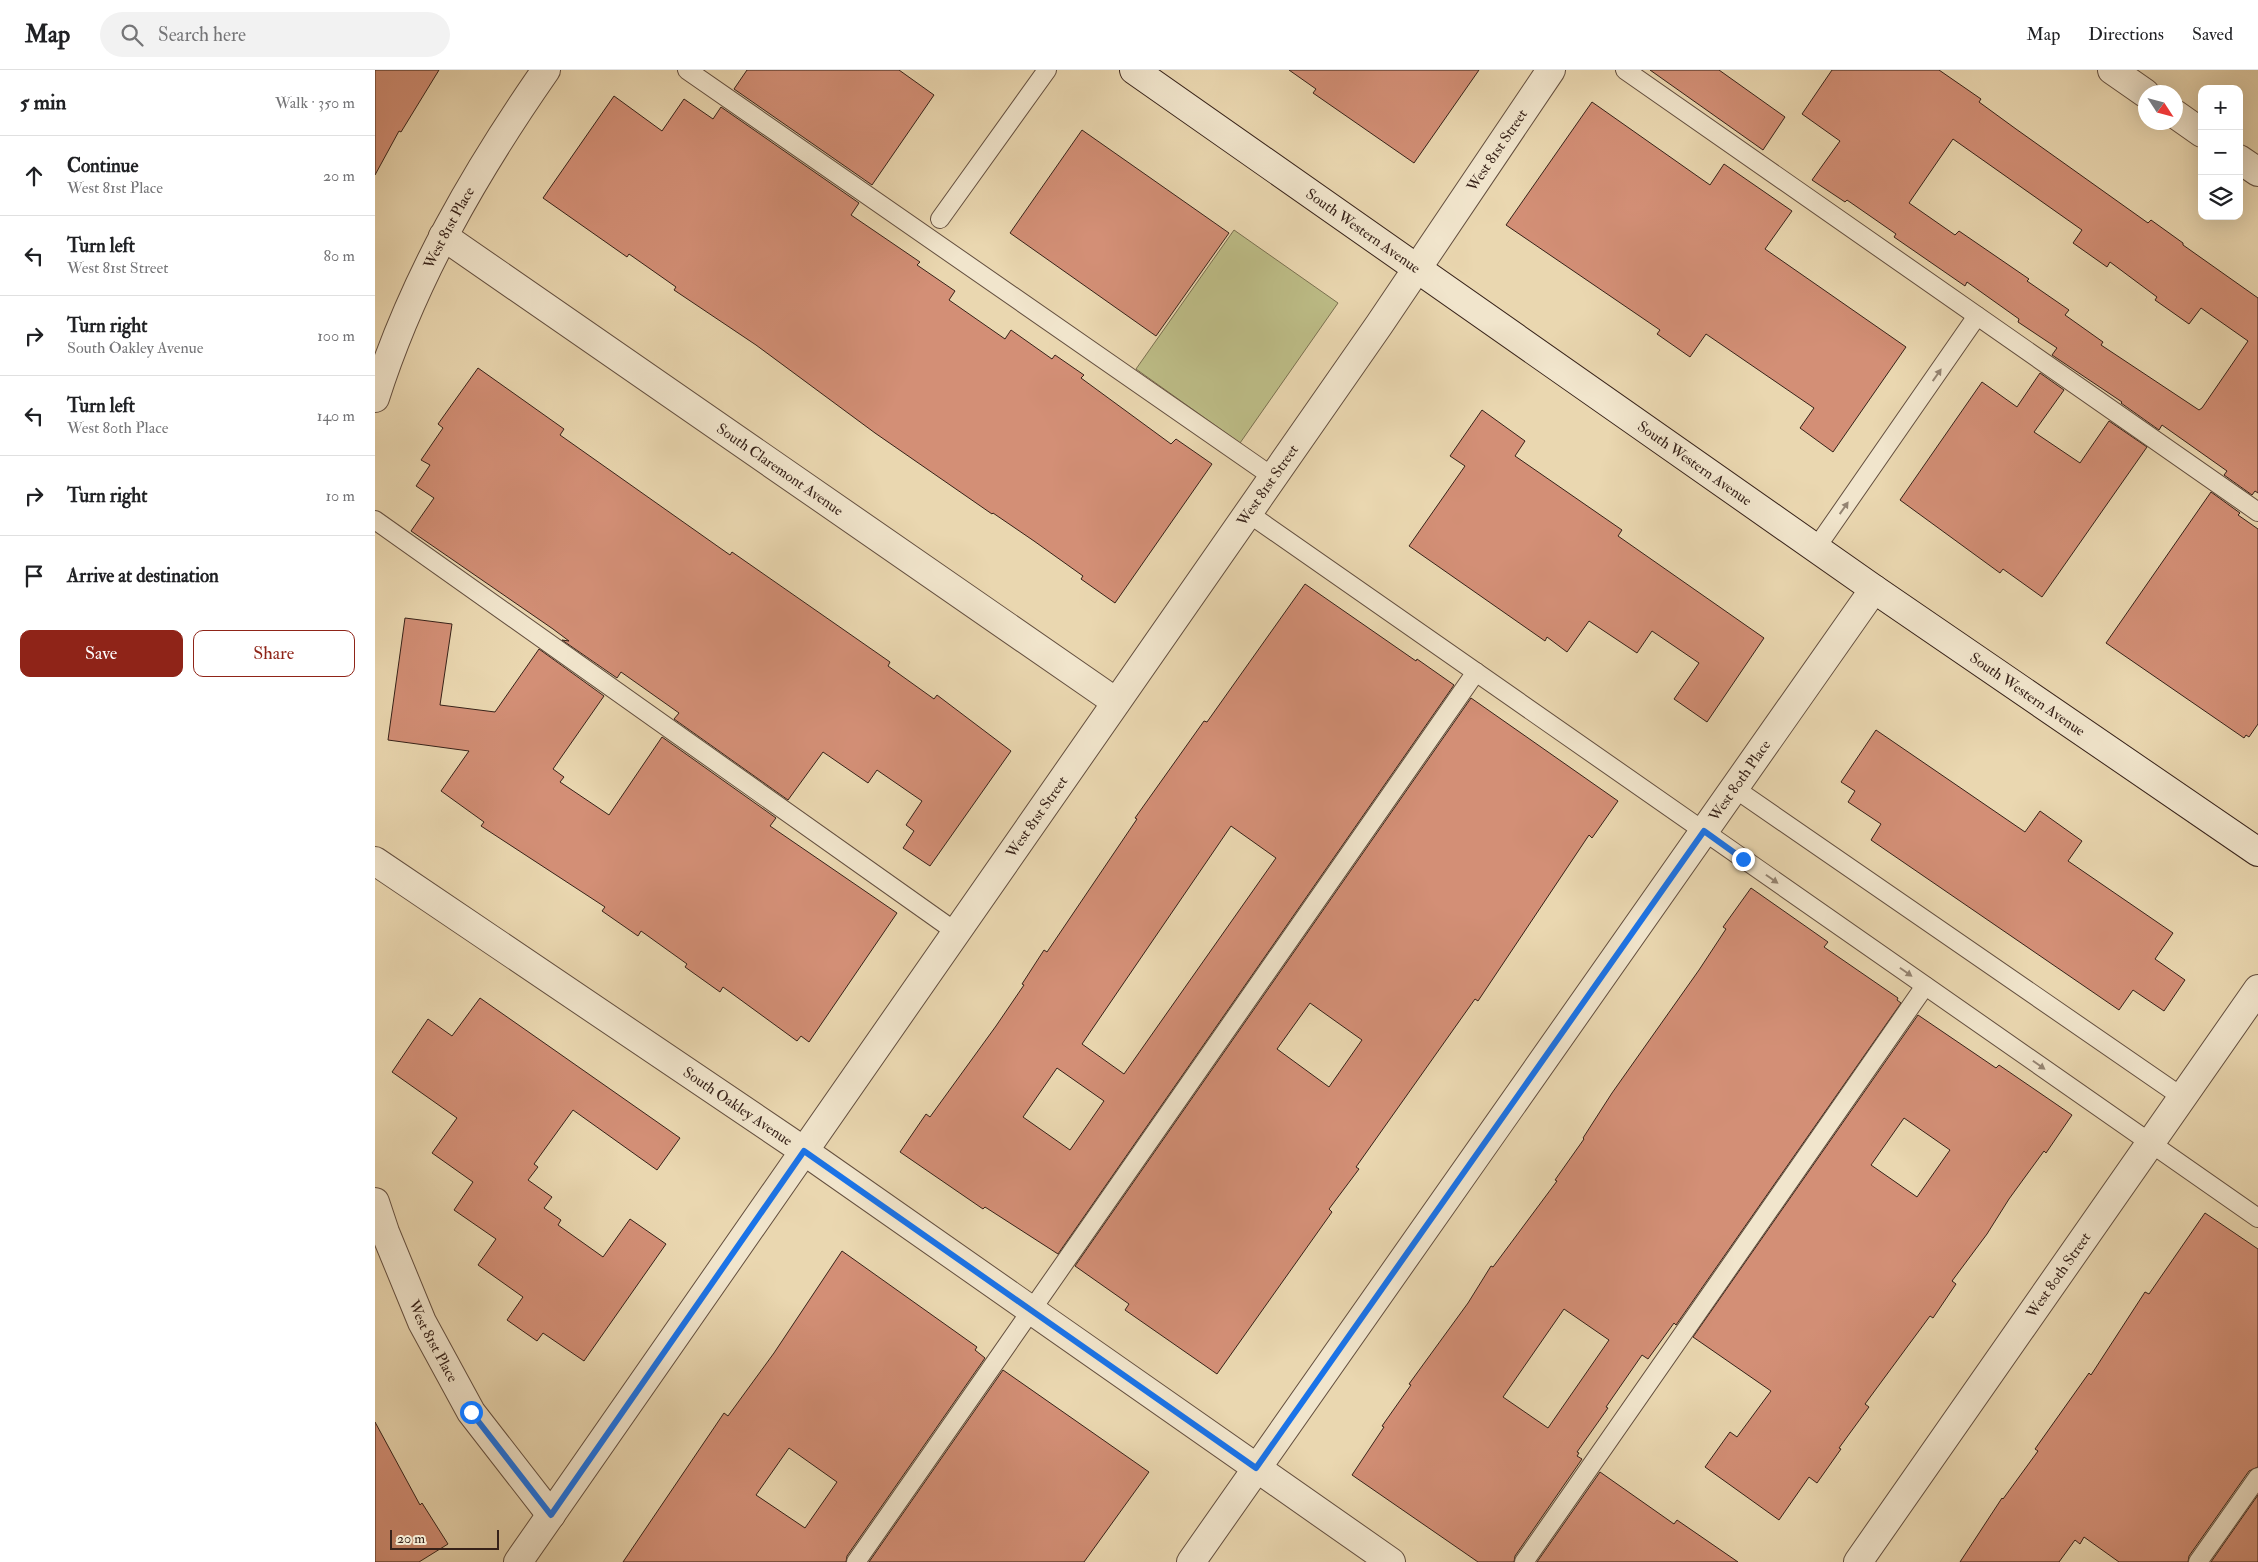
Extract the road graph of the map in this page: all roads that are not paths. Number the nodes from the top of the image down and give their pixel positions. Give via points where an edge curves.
1 (546, 70) edge
2 (687, 70) edge
3 (1047, 70) edge
4 (1134, 70) edge
5 (1551, 70) edge
6 (1625, 70) edge
7 (2112, 70) edge
8 (2138, 88) edge
9 (2183, 120) edge
10 (2198, 130) edge
11 (2243, 162) edge
12 (2258, 172) edge
13 (940, 219) dead end
14 (443, 236) junction
15 (1417, 268) junction
16 (1977, 316) junction
17 (375, 398) edge
18 (1273, 477) junction
19 (2258, 512) edge
20 (1248, 513) junction
21 (375, 520) edge
22 (1816, 548) junction
23 (1874, 589) junction
24 (1476, 672) junction
25 (1116, 702) junction
26 (1734, 788) junction
27 (1704, 831) junction
28 (2258, 852) edge
29 (375, 861) edge
30 (955, 932) junction
31 (1925, 986) junction
32 (2258, 989) edge
33 (2182, 1097) junction
34 (2150, 1143) junction
35 (804, 1151) junction
36 (375, 1202) edge
37 (2258, 1218) edge
38 (1031, 1310) junction
39 (1256, 1468) junction
40 (2258, 1477) edge
41 (551, 1515) junction
42 (518, 1562) edge
43 (856, 1562) edge
44 (1191, 1562) edge
45 (1391, 1562) edge
46 (1524, 1562) edge
47 (1858, 1562) edge
48 (2199, 1562) edge

1 - 14 street, West 81st Place via 501,134
2 - 18 lane
3 - 13 lane
4 - 15 street, South Western Avenue
5 - 15 street, West 81st Street
6 - 16 lane
7 - 8 street
9 - 10 street
11 - 12 street
14 - 17 street, West 81st Place via 407,309
14 - 25 street, South Claremont Avenue
15 - 18 street, West 81st Street
15 - 22 street, South Western Avenue
16 - 19 lane
22 -> 16 lane
18 - 20 street, West 81st Street
20 - 24 lane
20 - 25 street, West 81st Street
21 - 30 lane
22 - 23 street, South Western Avenue
23 - 26 street, West 80th Place
23 - 28 street, South Western Avenue
24 - 27 lane
24 - 38 lane
25 - 30 street, West 81st Street
26 - 27 street, West 80th Place
26 - 33 lane
27 -> 31 lane
27 - 39 street, West 80th Place
29 - 35 street, South Oakley Avenue
30 - 35 street, West 81st Street
31 -> 34 lane
31 - 46 lane
32 - 33 street, West 80th Street
33 - 34 street, West 80th Street
34 - 37 lane
34 - 47 street, West 80th Street
35 - 38 street, South Oakley Avenue
35 - 41 street, West 81st Street
36 - 41 street, West 81st Place via 422,1322 471,1412
38 - 39 street, South Oakley Avenue
38 - 43 lane
39 - 44 street, West 80th Place
39 - 45 street, South Oakley Avenue
40 - 48 lane
41 - 42 street, West 81st Street

